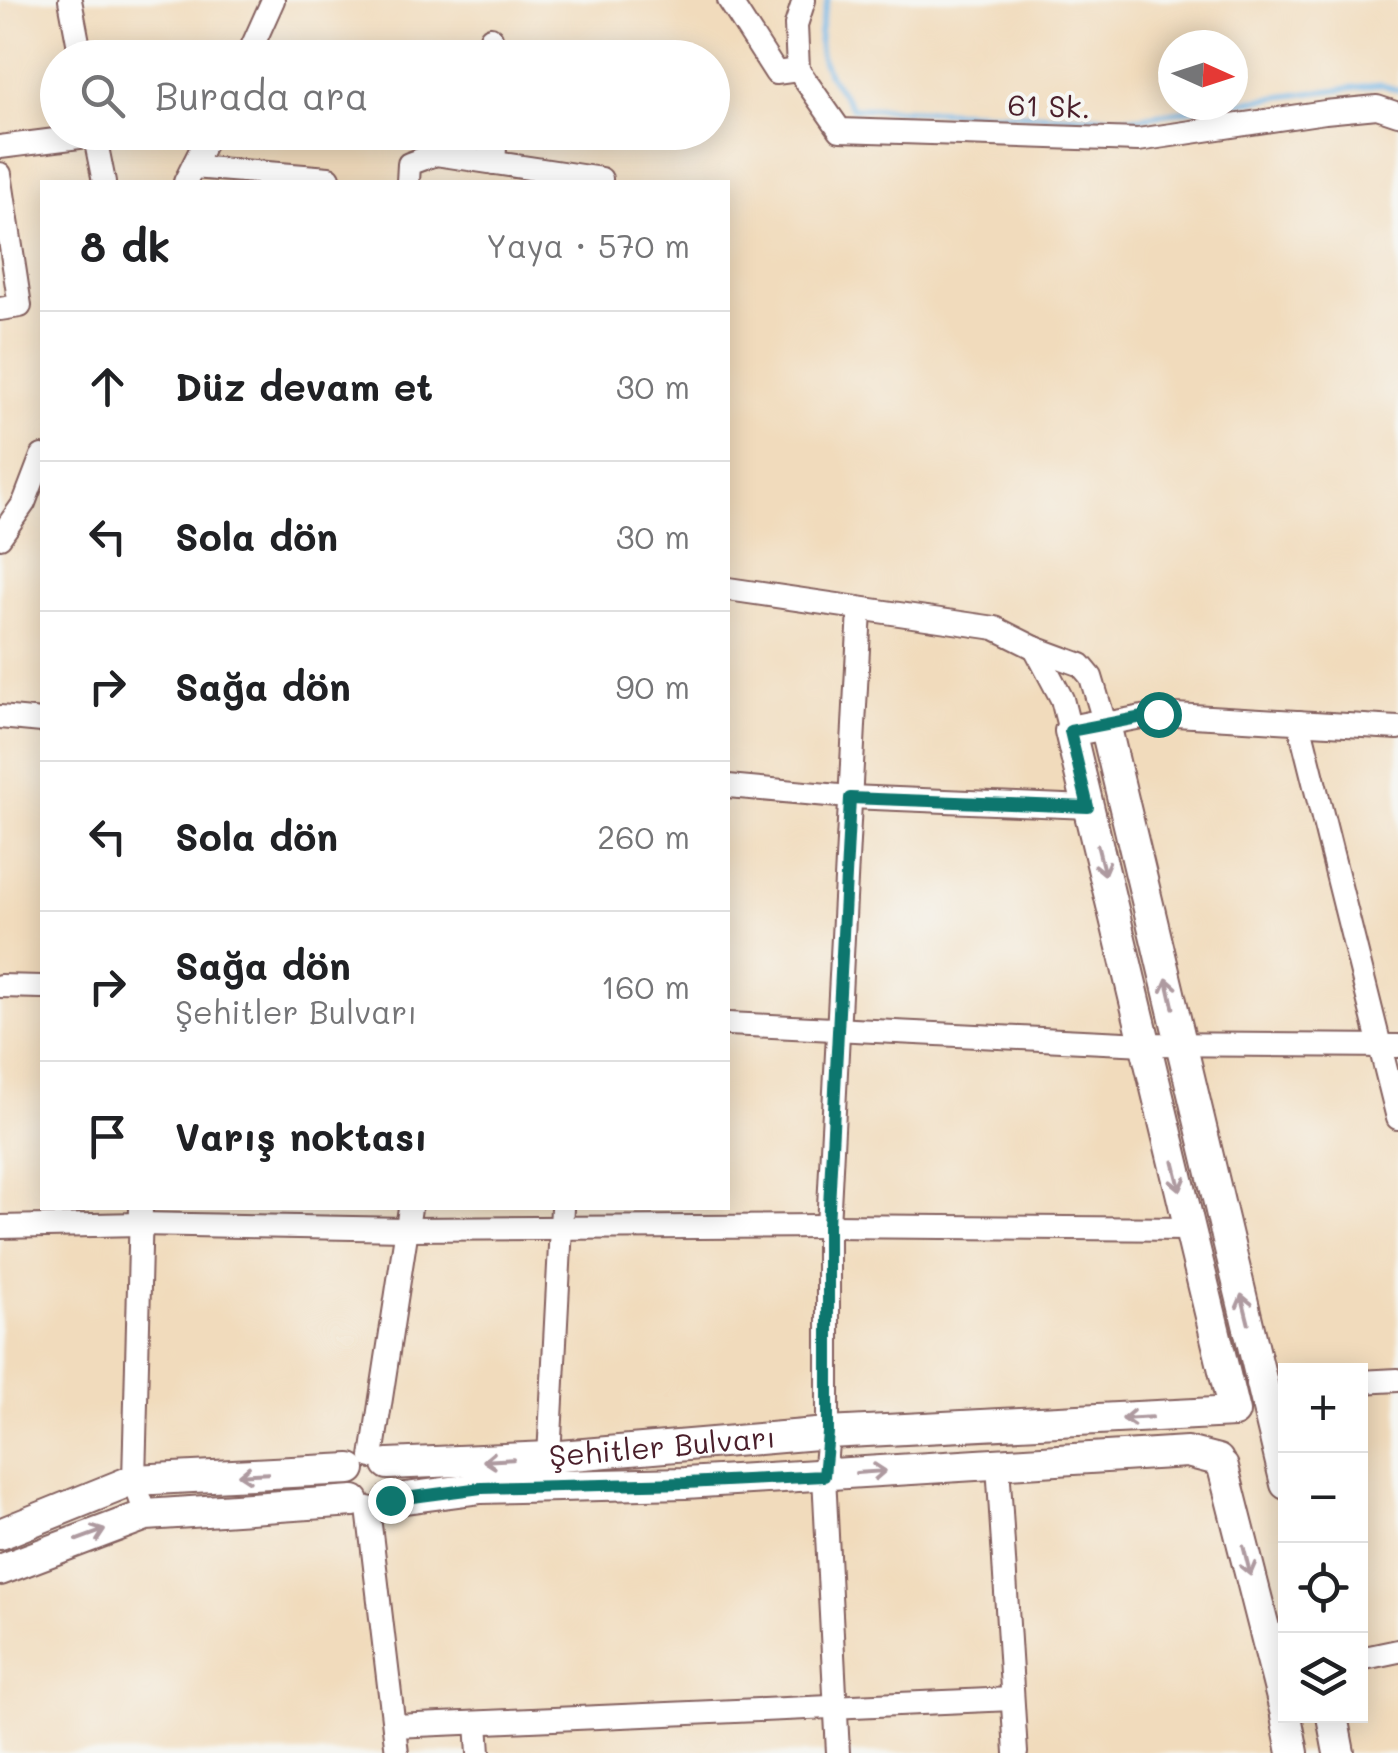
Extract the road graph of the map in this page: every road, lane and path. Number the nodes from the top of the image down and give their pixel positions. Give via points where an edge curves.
1 (70, 0) edge
2 (273, 0) edge
3 (729, 0) edge
4 (804, 0) edge
5 (78, 40) edge
6 (255, 40) edge
7 (798, 70) junction
8 (1398, 114) edge
9 (40, 141) edge
10 (0, 147) edge
11 (97, 150) edge
12 (201, 150) edge
13 (495, 150) edge
14 (494, 162) junction
15 (0, 174) edge
16 (189, 175) edge
17 (104, 180) edge
18 (330, 180) edge
19 (408, 180) edge
20 (601, 180) edge
21 (0, 309) edge
22 (40, 461) edge
23 (40, 502) edge
24 (20, 509) junction
25 (0, 538) edge
26 (730, 589) edge
27 (860, 610) junction
28 (1035, 648) junction
29 (0, 717) edge
30 (40, 721) edge
31 (1299, 722) junction
32 (1105, 724) junction
33 (1398, 728) edge
34 (1070, 731) junction
35 (730, 786) edge
36 (850, 798) junction
37 (1088, 807) junction
38 (0, 986) edge
39 (40, 987) edge
40 (730, 1024) edge
41 (838, 1031) junction
42 (1181, 1042) junction
43 (1145, 1044) junction
44 (1389, 1046) edge
45 (1398, 1118) edge
46 (140, 1216) edge
47 (561, 1217) edge
48 (408, 1218) edge
49 (0, 1226) edge
50 (828, 1226) junction
51 (1190, 1229) junction
52 (1398, 1380) edge
53 (1368, 1382) edge
54 (1275, 1386) edge
55 (1234, 1412) junction
56 (828, 1433) junction
57 (1276, 1438) junction
58 (1279, 1453) edge
59 (549, 1457) junction
60 (1221, 1463) junction
61 (370, 1464) junction
62 (998, 1464) junction
63 (824, 1476) junction
64 (134, 1480) junction
65 (371, 1503) junction
66 (146, 1515) junction
67 (0, 1534) edge
68 (0, 1570) edge
69 (1398, 1651) edge
70 (1368, 1658) edge
71 (1278, 1684) edge
72 (1012, 1699) junction
73 (836, 1706) junction
74 (477, 1722) junction
75 (1287, 1723) edge
76 (1333, 1723) edge
77 (394, 1726) junction
78 (397, 1753) edge
79 (479, 1753) edge
80 (838, 1753) edge
81 (1016, 1753) edge
82 (1293, 1753) edge
83 (1339, 1753) edge

1 - 5 street
2 - 6 street
3 - 7 street via 776,73
4 - 7 street via 796,24
7 - 8 street, 61 Sk. via 840,130 1138,140 1325,112 1377,107
9 - 10 street
11 - 17 street
12 - 16 street
13 - 14 street
14 - 19 street via 436,154 410,164
14 - 20 street
15 - 21 street via 20,306
16 - 18 street
22 - 24 street
23 - 24 street
24 - 25 street
26 - 27 street
27 - 28 street via 994,628
27 - 36 street
28 - 32 street via 1081,665 1092,676
28 - 34 street via 1062,699
29 - 30 street
31 - 32 street via 1158,714
31 - 33 street
31 - 44 street
32 - 34 main road
42 -> 32 main road
34 - 37 main road
35 - 36 street
36 - 37 street
36 - 41 street
37 -> 43 main road
38 - 39 street
40 - 41 street
41 - 43 street
41 - 50 street
42 - 43 street
42 - 44 street
54 -> 42 main road
43 -> 51 main road
44 - 45 street
46 - 48 street
46 - 49 street
46 - 64 street
47 - 48 street
47 - 50 street
47 - 59 street
48 - 61 street
50 - 51 street
50 - 56 street
51 - 55 main road
52 - 53 street
54 - 57 main road
55 -> 56 main road, Şehitler Bulvarı
55 - 57 main road, Şehitler Bulvarı via 1266,1418
55 - 60 main road via 1213,1439
56 - 59 main road, Şehitler Bulvarı
56 - 63 street
57 - 58 main road
57 - 60 main road, Şehitler Bulvarı via 1265,1468 1254,1473 1233,1472
59 -> 61 main road, Şehitler Bulvarı
60 - 62 main road, Şehitler Bulvarı via 1187,1452
60 -> 71 main road
61 -> 64 main road, Şehitler Bulvarı
61 - 65 main road via 346,1486
61 - 65 main road via 393,1470 396,1486
63 -> 62 main road, Şehitler Bulvarı
62 - 72 street
63 - 65 main road, Şehitler Bulvarı via 481,1488
63 - 73 street
64 - 66 street
64 - 67 main road, Şehitler Bulvarı
65 - 66 main road, Şehitler Bulvarı
65 - 77 street
68 -> 66 main road, Şehitler Bulvarı
69 - 70 street
72 - 73 street
72 - 81 street
73 - 74 street
73 - 80 street
74 - 77 street
74 - 79 street
75 - 82 main road
76 - 83 main road
77 - 78 street

